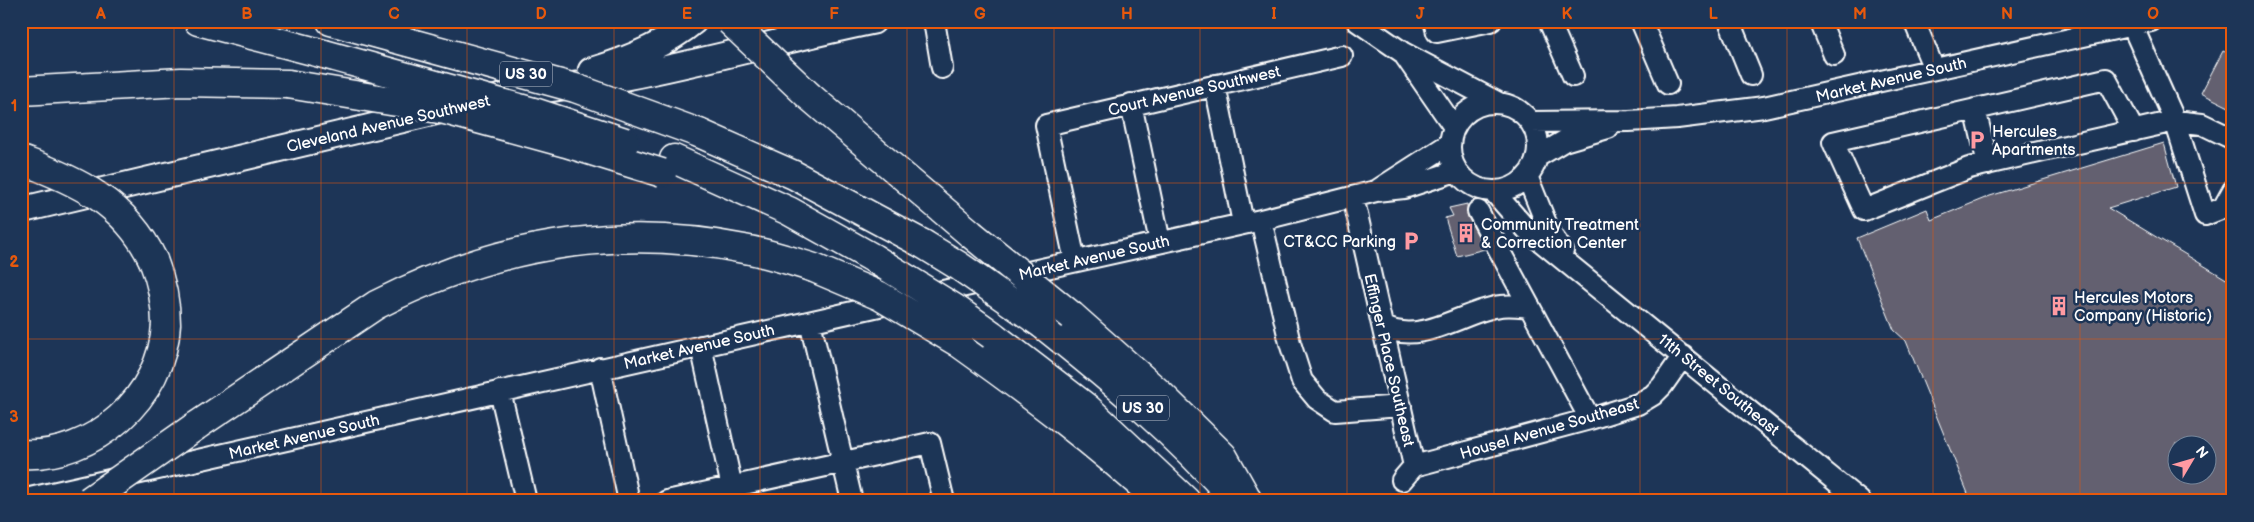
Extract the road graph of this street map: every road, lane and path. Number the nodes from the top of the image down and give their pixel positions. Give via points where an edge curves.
1 (198, 21) edge
2 (694, 21) edge
3 (730, 21) edge
4 (873, 21) edge
5 (934, 21) edge
6 (1357, 21) edge
7 (1491, 21) edge
8 (1549, 21) edge
9 (1641, 21) edge
10 (1729, 21) edge
11 (1820, 21) edge
12 (1914, 21) edge
13 (2141, 23) edge
14 (340, 24) edge
15 (1436, 26) edge
16 (817, 27) edge
17 (2087, 27) edge
18 (1402, 52) junction
19 (1834, 55) dead end
20 (1342, 56) dead end
21 (942, 68) dead end
22 (1934, 69) junction
23 (1750, 75) dead end
24 (1573, 76) dead end
25 (1668, 84) dead end
26 (1215, 85) junction
27 (21, 91) edge
28 (512, 94) junction
29 (1499, 103) junction
30 (1131, 104) junction
31 (1975, 109) junction
32 (1629, 121) junction
33 (2175, 121) junction
34 (1530, 122) junction
35 (2134, 132) junction
36 (1452, 135) junction
37 (2233, 140) edge
38 (1537, 157) junction
39 (21, 160) edge
40 (1988, 164) junction
41 (668, 166) junction
42 (1456, 171) junction
43 (1527, 176) junction
44 (2233, 190) edge
45 (1376, 191) junction
46 (1494, 191) junction
47 (1353, 197) junction
48 (21, 210) edge
49 (1478, 211) dead end
50 (1252, 222) junction
51 (1160, 242) junction
52 (1075, 262) junction
53 (1576, 269) junction
54 (1530, 307) junction
55 (810, 322) junction
56 (1383, 326) junction
57 (700, 346) junction
58 (1683, 356) junction
59 (600, 368) junction
60 (500, 391) junction
61 (1401, 406) junction
62 (1590, 419) junction
63 (21, 454) edge
64 (843, 462) junction
65 (1408, 473) joint
66 (733, 494) edge
67 (21, 500) edge
68 (89, 501) edge
69 (526, 501) edge
70 (629, 501) edge
71 (667, 501) edge
72 (852, 501) edge
73 (944, 501) edge
74 (1159, 501) edge
75 (1186, 501) edge
76 (1236, 501) edge
77 (1248, 501) edge
78 (1860, 501) edge

1 - 41 highway, US 30, bridge via 537,113
2 - 28 main road via 666,41 632,56
3 - 77 highway, bridge via 809,96 1072,316 1161,395 1222,456
4 - 16 main road, Cleveland Avenue Southwest
5 - 21 street
6 - 18 street
7 - 15 street
8 - 24 street
9 - 25 street
10 - 23 street
11 - 19 street
12 - 22 street
13 - 17 street, Market Avenue South
13 - 33 street
14 - 76 highway, US 30, bridge via 575,88 699,133 794,175 923,244 1042,324 1130,396
16 - 28 main road, Cleveland Avenue Southwest via 634,75
17 - 22 street, Market Avenue South
18 - 29 street
18 - 36 street
20 - 26 street, Court Avenue Southwest
22 - 32 street, Market Avenue South via 1764,107
26 - 30 street, Court Avenue Southwest
26 - 50 street
27 - 41 highway, bridge via 182,82 288,84 445,110 566,143
28 - 48 main road, Cleveland Avenue Southwest
29 - 34 street via 1513,107
29 - 36 street via 1471,108 1460,118
30 - 51 street
30 - 52 street, Court Avenue Southwest via 1046,125
31 - 35 street via 2106,79
31 - 40 street
31 - 40 street via 1833,142 1864,210 1969,168
32 - 34 street, Market Avenue South
32 - 38 street, Market Avenue South via 1564,141
33 - 35 street
33 - 37 street via 2202,124
33 - 44 street via 2205,215 2223,208
34 - 38 street via 1538,142
35 - 40 street
36 - 42 street via 1451,158
36 - 45 street, Market Avenue South
38 - 43 street
39 - 63 highway, bridge via 72,180 113,206 138,233 153,260 163,292 166,325 156,364 137,399 116,422 90,440 60,451
41 - 75 highway, US 30, bridge via 785,223 839,239 954,308 1087,408
42 - 45 street, Market Avenue South via 1404,188
42 - 46 street via 1479,189
43 - 46 street via 1508,189
43 - 53 street, 11th Street Southeast via 1550,233
45 - 47 street, Market Avenue South
46 - 53 street, 11th Street Southeast via 1528,231
47 - 50 street, Market Avenue South
47 - 56 street, Effinger Place Southeast
49 - 54 street
50 - 51 street, Market Avenue South
50 - 61 street via 1302,381 1335,411
51 - 52 street, Market Avenue South
52 - 55 street, Market Avenue South
53 - 58 street, 11th Street Southeast
54 - 56 street via 1492,307 1415,332 1400,333
54 - 62 street
55 - 57 street, Market Avenue South
55 - 64 street
56 - 61 street, Effinger Place Southeast
57 - 59 street, Market Avenue South
57 - 66 street
58 - 62 street, Housel Avenue Southeast via 1665,384 1653,395 1634,406
58 - 78 street, 11th Street Southeast
59 - 60 street, Market Avenue South
59 - 70 street
60 - 67 street, Market Avenue South
60 - 69 street
61 - 65 street, Effinger Place Southeast
62 - 65 street, Housel Avenue Southeast
64 - 66 street
64 - 72 street
64 - 73 street via 930,442
66 - 71 street
68 - 74 highway, bridge via 376,305 407,289 458,268 518,251 630,237 708,242 746,249 814,268 880,296 959,343 1072,426

